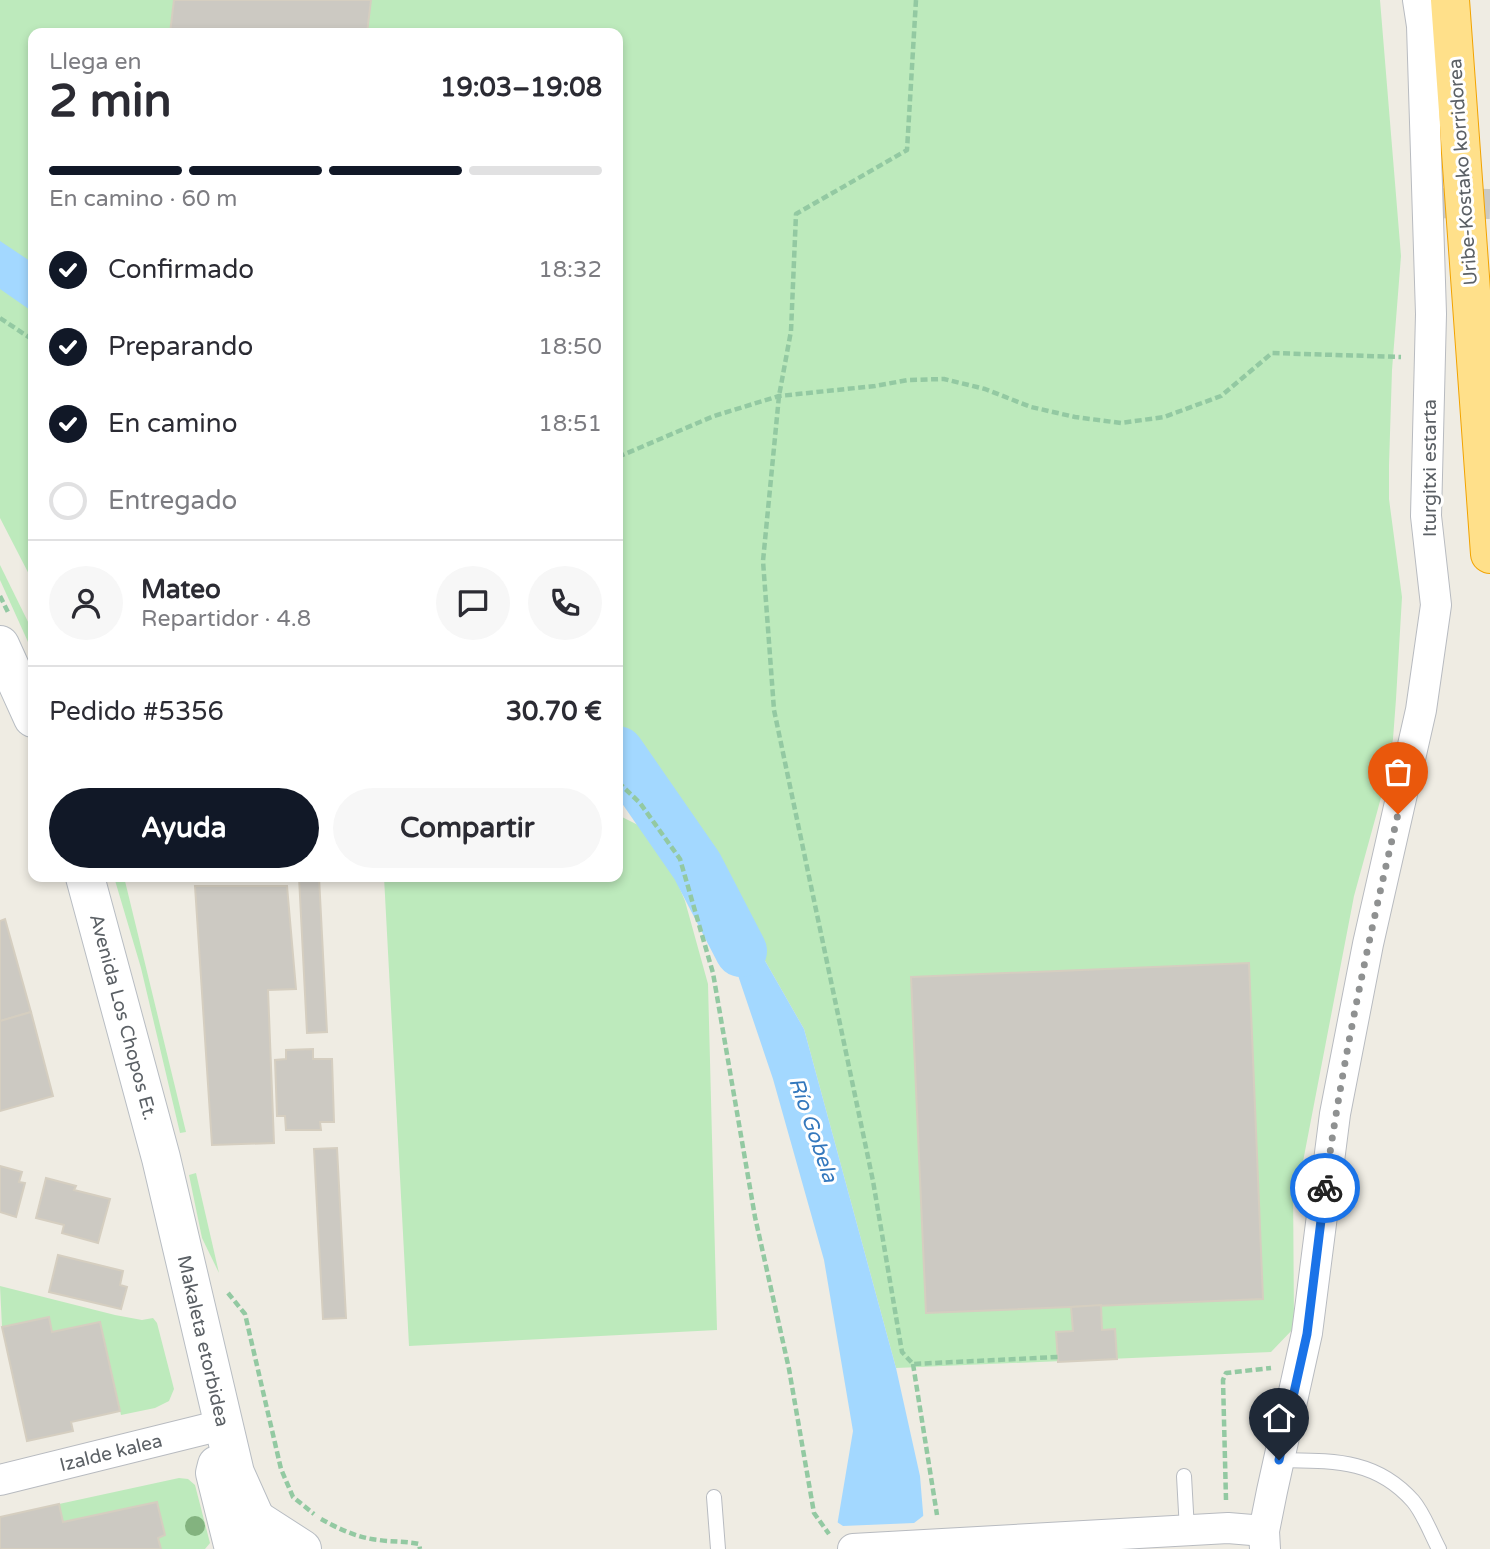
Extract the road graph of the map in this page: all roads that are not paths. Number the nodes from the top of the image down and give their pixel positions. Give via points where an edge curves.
1 (1418, 0) edge
2 (1450, 0) edge
3 (1490, 554) edge
4 (0, 645) edge
5 (28, 707) edge
6 (86, 882) edge
7 (161, 1158) joint
8 (222, 1425) junction
9 (1279, 1460) junction
10 (1184, 1476) dead end
11 (0, 1480) edge
12 (714, 1497) dead end
13 (1187, 1530) junction
14 (263, 1534) edge
15 (1264, 1540) edge
16 (841, 1541) edge
17 (234, 1549) edge
18 (302, 1549) edge
19 (718, 1549) edge
20 (1439, 1549) edge

1 - 9 street, Iturgitxi estarta via 1430,359 1426,516 1436,605 1421,710 1335,1114 1307,1334
2 - 3 highway, Uribe-Kostako korridorea
4 - 5 street
6 - 7 street, Avenida Los Chopos Et.
7 - 8 street, Makaleta etorbidea
8 - 11 street, Izalde kalea
8 - 14 street, Makaleta etorbidea via 235,1473
8 - 17 street via 215,1473
9 - 15 street, Iturgitxi estarta
9 - 20 lane via 1357,1464 1388,1479 1414,1503
10 - 13 lane
12 - 19 lane
13 - 15 street via 1246,1528
13 - 16 street
14 - 18 street

